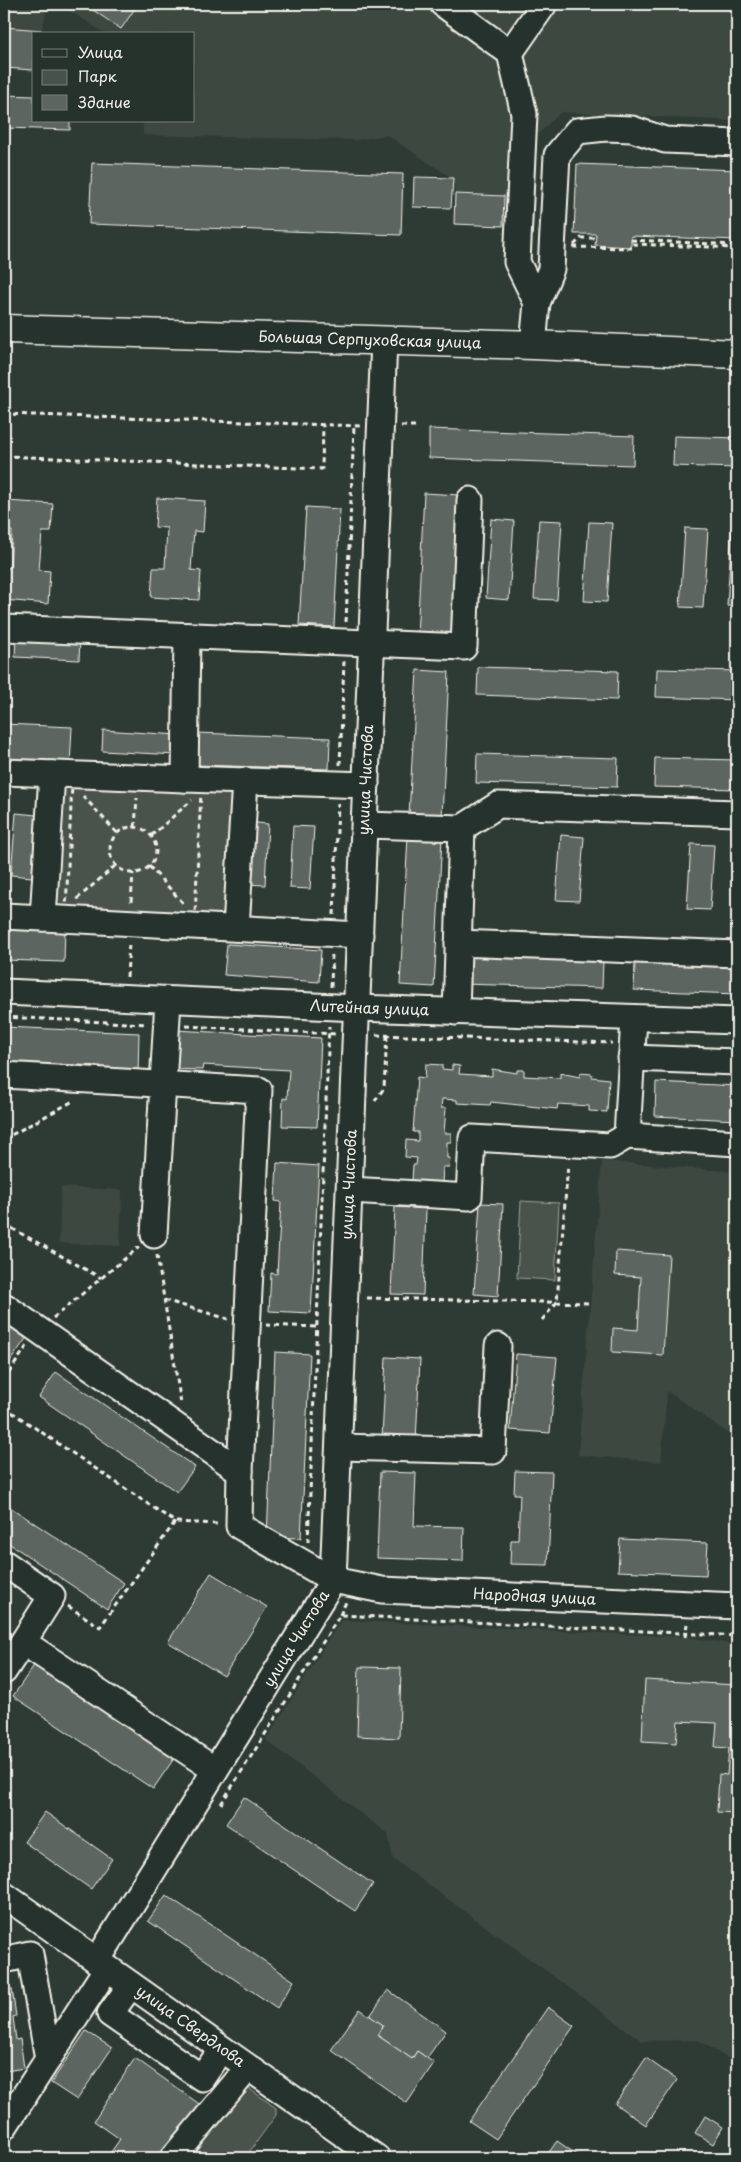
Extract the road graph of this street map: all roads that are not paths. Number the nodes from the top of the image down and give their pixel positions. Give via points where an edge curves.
1 (443, 4) edge
2 (544, 4) edge
3 (510, 53) junction
4 (737, 143) edge
5 (537, 303) junction
6 (4, 329) edge
7 (384, 341) junction
8 (533, 345) junction
9 (737, 354) edge
10 (470, 500) dead end
11 (4, 628) edge
12 (188, 636) junction
13 (372, 643) junction
14 (4, 772) edge
15 (62, 778) junction
16 (245, 781) junction
17 (201, 783) junction
18 (366, 785) junction
19 (737, 813) edge
20 (365, 825) junction
21 (462, 828) junction
22 (54, 915) junction
23 (4, 916) edge
24 (236, 928) junction
25 (360, 935) junction
26 (458, 943) junction
27 (737, 954) edge
28 (4, 992) edge
29 (168, 1000) junction
30 (358, 1008) junction
31 (456, 1012) junction
32 (634, 1018) junction
33 (737, 1021) edge
34 (631, 1058) junction
35 (737, 1062) edge
36 (4, 1075) edge
37 (164, 1084) junction
38 (627, 1136) junction
39 (737, 1143) edge
40 (350, 1190) junction
41 (154, 1235) road end
42 (4, 1306) edge
43 (498, 1346) dead end
44 (339, 1447) junction
45 (240, 1471) junction
46 (4, 1564) edge
47 (333, 1580) junction
48 (737, 1606) edge
49 (23, 1642) junction
50 (4, 1671) edge
51 (215, 1770) junction
52 (4, 1895) edge
53 (4, 1960) edge
54 (102, 1965) junction
55 (131, 1985) junction
56 (222, 2049) junction
57 (48, 2059) junction
58 (248, 2068) junction
59 (16, 2091) edge
60 (4, 2127) edge
61 (173, 2158) edge
62 (377, 2158) edge

1 - 3 street
2 - 3 street
3 - 5 street via 524,114 517,262
4 - 5 street via 665,140 632,129 577,131 557,155 552,269
5 - 8 street
6 - 7 main road, Большая Серпуховская улица
7 - 8 main road, Большая Серпуховская улица
7 - 13 street, улица Чистова
8 - 9 main road, Большая Серпуховская улица
10 - 13 street via 464,647
11 - 12 street
12 - 13 street
12 - 17 street
13 - 18 street, улица Чистова
14 - 15 street
15 - 17 street
15 - 22 street
16 - 17 street
16 - 18 street
16 - 24 street
18 - 20 street, улица Чистова
19 - 21 street via 498,805
20 - 21 street
20 - 25 street, улица Чистова
21 - 26 street
22 - 23 street
22 - 24 street via 200,921
24 - 25 street
25 - 30 street, улица Чистова
26 - 27 street
26 - 31 street
28 - 29 street, Литейная улица
29 - 30 street, Литейная улица
29 - 37 street
30 - 31 street, Литейная улица
30 - 40 street, улица Чистова
31 - 32 street, Литейная улица
32 - 33 street, Литейная улица
32 - 34 street
34 - 35 street
34 - 38 street
36 - 37 street
37 - 41 street
37 - 45 street via 259,1090
38 - 39 street
38 - 40 street via 610,1146 472,1138 469,1197
40 - 44 street, улица Чистова
42 - 45 street
43 - 44 street via 493,1451
44 - 47 street, улица Чистова
45 - 47 street, Народная улица via 239,1526
46 - 49 street via 52,1596
47 - 48 street, Народная улица via 382,1590
47 - 51 street, улица Чистова
49 - 50 street
49 - 51 street
51 - 54 street, улица Чистова
52 - 54 street, улица Свердлова
53 - 57 street via 30,1954
54 - 55 street, улица Свердлова
54 - 57 street, улица Чистова
55 - 56 street, улица Свердлова
55 - 56 street via 110,2014 202,2078
56 - 58 street, улица Свердлова
57 - 59 street, улица Чистова
58 - 61 street
58 - 62 street, улица Свердлова
59 - 60 street, улица Чистова

